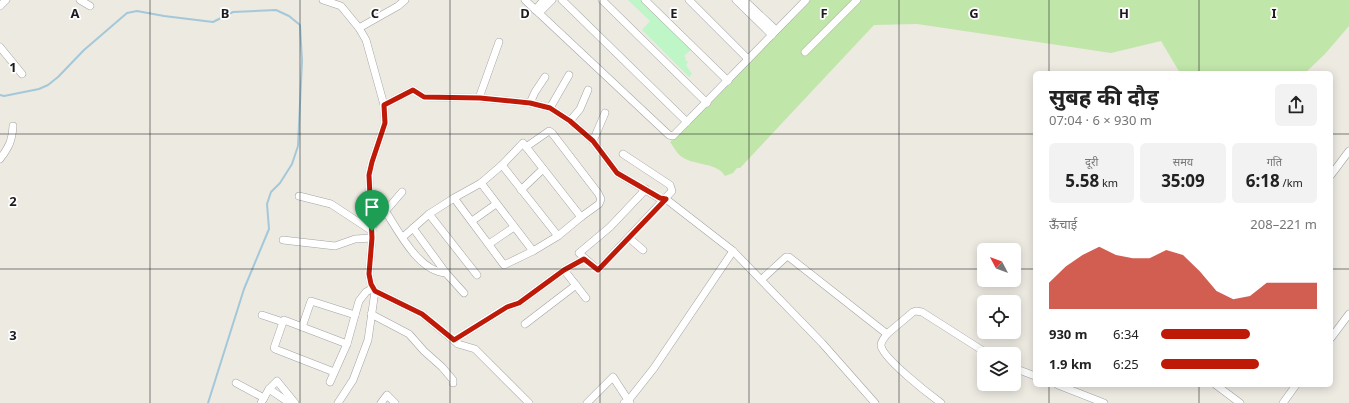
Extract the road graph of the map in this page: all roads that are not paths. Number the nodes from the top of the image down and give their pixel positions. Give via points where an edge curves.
1 (6, 0) edge
2 (80, 0) edge
3 (325, 0) edge
4 (405, 0) edge
5 (525, 0) edge
6 (544, 0) edge
7 (552, 0) edge
8 (562, 0) edge
9 (602, 0) edge
10 (645, 0) edge
11 (689, 0) edge
12 (736, 0) edge
13 (744, 0) edge
14 (857, 0) edge
15 (802, 1) edge
16 (0, 6) edge
17 (90, 6) dead end
18 (537, 12) junction
19 (359, 28) junction
20 (774, 33) junction
21 (499, 42) dead end
22 (0, 47) edge
23 (805, 52) dead end
24 (748, 59) junction
25 (22, 74) dead end
26 (569, 75) dead end
27 (545, 77) dead end
28 (728, 81) junction
29 (588, 90) dead end
30 (480, 98) junction
31 (530, 103) junction
32 (707, 103) junction
33 (384, 105) junction
34 (550, 108) junction
35 (605, 112) dead end
36 (570, 121) junction
37 (687, 122) junction
38 (14, 126) dead end
39 (593, 141) junction
40 (526, 147) junction
41 (1349, 151) edge
42 (623, 154) dead end
43 (0, 159) edge
44 (502, 165) junction
45 (543, 169) junction
46 (1333, 172) edge
47 (481, 183) junction
48 (646, 189) junction
49 (521, 190) junction
50 (402, 192) dead end
51 (299, 196) dead end
52 (454, 198) junction
53 (666, 199) junction
54 (496, 204) junction
55 (386, 212) junction
56 (429, 214) junction
57 (581, 217) junction
58 (472, 222) junction
59 (514, 227) junction
60 (413, 228) junction
61 (372, 232) junction
62 (558, 236) junction
63 (403, 237) junction
64 (629, 238) junction
65 (283, 240) dead end
66 (489, 244) junction
67 (643, 250) dead end
68 (733, 251) junction
69 (533, 252) junction
70 (584, 259) junction
71 (564, 270) junction
72 (446, 273) junction
73 (476, 275) dead end
74 (760, 280) junction
75 (576, 285) junction
76 (374, 289) junction
77 (464, 293) dead end
78 (586, 298) dead end
79 (371, 314) junction
80 (1349, 314) edge
81 (262, 315) dead end
82 (355, 315) junction
83 (284, 322) junction
84 (525, 324) dead end
85 (302, 327) junction
86 (887, 334) junction
87 (1333, 335) edge
88 (454, 340) junction
89 (347, 344) junction
90 (977, 347) edge
91 (1021, 371) edge
92 (334, 372) junction
93 (1033, 375) edge
94 (330, 382) dead end
95 (236, 383) dead end
96 (453, 383) dead end
97 (1063, 387) edge
98 (1219, 387) edge
99 (1295, 387) edge
100 (269, 389) junction
101 (262, 400) edge
102 (290, 401) edge
103 (627, 402) edge
104 (338, 403) edge
105 (381, 403) edge
106 (395, 403) edge
107 (529, 403) edge
108 (587, 403) edge
109 (875, 403) edge
110 (941, 403) edge
111 (1104, 403) edge
112 (1240, 403) edge
113 (1283, 403) edge

1 - 16 street
2 - 17 street
3 - 19 street via 341,6
4 - 19 street
5 - 18 street
6 - 18 street
7 - 18 street
8 - 37 street
9 - 32 street
10 - 28 street
11 - 24 street
12 - 20 street
13 - 20 street
14 - 23 street
15 - 20 street
18 - 37 street via 669,135 676,134
19 - 33 street via 366,40
20 - 24 street
21 - 30 street
22 - 25 street
24 - 28 street
26 - 34 street
27 - 31 street
28 - 32 street
29 - 36 street via 580,109
30 - 31 street
30 - 33 street via 424,97 413,90
31 - 34 street
32 - 37 street
33 - 61 street via 385,123 369,175
34 - 36 street
35 - 39 street
36 - 39 street
38 - 43 street via 13,138
39 - 48 street via 617,173
40 - 44 street via 523,143
40 - 45 street
40 - 57 street via 544,133 552,133 601,199 599,204
41 - 46 street
42 - 53 street via 670,185 672,191
44 - 47 street
44 - 49 street
45 - 49 street
45 - 57 street
47 - 52 street
47 - 54 street
48 - 53 street
48 - 70 street via 610,227 579,253
49 - 62 street
50 - 55 street
51 - 61 street via 334,205
52 - 56 street
52 - 58 street
53 - 64 street
53 - 68 street
54 - 58 street
54 - 59 street
55 - 61 street
55 - 63 street
56 - 60 street
56 - 73 street
57 - 62 street
58 - 66 street
59 - 66 street
59 - 69 street
60 - 63 street
60 - 72 street
61 - 65 street via 335,246
61 - 76 street via 369,274
62 - 69 street
63 - 72 street via 420,261 439,273
64 - 67 street
64 - 70 street via 598,270
66 - 69 street via 504,265
68 - 74 street
68 - 103 street via 654,368
70 - 71 street
71 - 75 street
71 - 88 street via 519,303 507,307
72 - 77 street
74 - 86 street via 789,256
74 - 109 street
75 - 78 street
75 - 84 street
76 - 79 street
76 - 82 street via 366,292 359,301
76 - 88 street via 422,314
79 - 96 street via 409,334 442,367
79 - 104 street via 368,340 354,380
80 - 87 street
81 - 83 street
82 - 85 street via 311,301
82 - 89 street
83 - 85 street
83 - 92 street via 275,349
85 - 89 street
86 - 90 street via 916,311 922,312
86 - 110 street via 881,342 882,348 916,385
88 - 107 street via 458,344 475,349
89 - 92 street
91 - 93 street
92 - 94 street
95 - 101 street
97 - 111 street
98 - 112 street
99 - 113 street
100 - 101 street
100 - 102 street
100 - 102 street via 277,380
103 - 108 street via 613,377
105 - 106 street via 387,395

